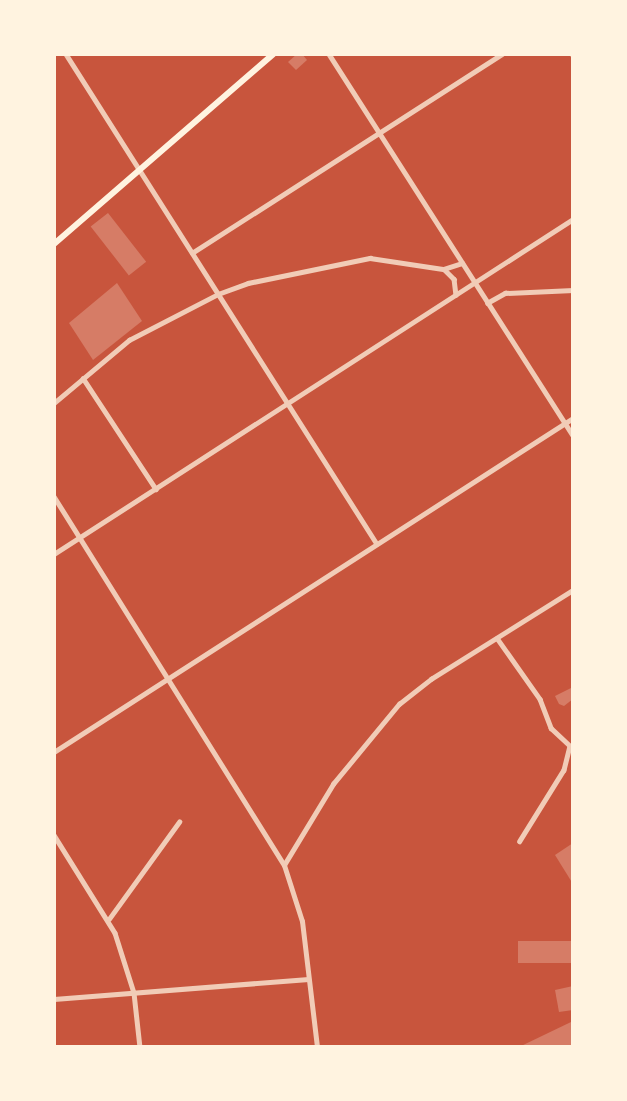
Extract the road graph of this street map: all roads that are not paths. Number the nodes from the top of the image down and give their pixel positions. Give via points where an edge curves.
1 (66, 54) edge
2 (273, 54) edge
3 (329, 54) edge
4 (502, 54) edge
5 (379, 133) junction
6 (139, 170) junction
7 (573, 219) edge
8 (54, 244) edge
9 (192, 253) junction
10 (462, 263) junction
11 (444, 269) junction
12 (475, 283) junction
13 (573, 290) edge
14 (218, 293) junction
15 (456, 295) junction
16 (487, 303) junction
17 (83, 378) junction
18 (54, 403) edge
19 (288, 404) junction
20 (573, 418) edge
21 (565, 423) junction
22 (573, 436) edge
23 (156, 489) junction
24 (54, 497) edge
25 (80, 538) junction
26 (377, 544) junction
27 (54, 554) edge
28 (573, 590) edge
29 (497, 638) junction
30 (169, 678) junction
31 (54, 752) edge
32 (179, 822) dead end
33 (54, 835) edge
34 (520, 841) dead end
35 (284, 865) junction
36 (109, 919) junction
37 (308, 979) junction
38 (134, 993) junction
39 (54, 999) edge
40 (140, 1047) edge
41 (317, 1047) edge

1 - 6 street
2 - 6 main road
3 - 5 street
4 - 5 street
5 - 9 street
5 - 10 street
6 - 8 main road
6 - 9 street
7 - 12 street
9 - 14 street
10 - 11 street
10 - 12 street
11 - 14 street via 370,258 261,279
11 - 15 street via 454,279
12 - 15 street
12 - 16 street
13 - 16 street via 505,293
14 - 17 street via 129,341
14 - 19 street
15 - 19 street
16 - 21 street
17 - 18 street
17 - 23 street
19 - 23 street
19 - 26 street
20 - 21 street
21 - 22 street
21 - 26 street
23 - 25 street
24 - 25 street
25 - 27 street
25 - 30 street
26 - 30 street
28 - 29 street
29 - 34 street via 540,699 551,728 570,746 564,770
29 - 35 street via 415,691 379,725 333,784
30 - 31 street
30 - 35 street
32 - 36 street
33 - 36 street
35 - 37 street via 298,904
36 - 38 street
37 - 38 street
37 - 41 street
38 - 39 street
38 - 40 street

